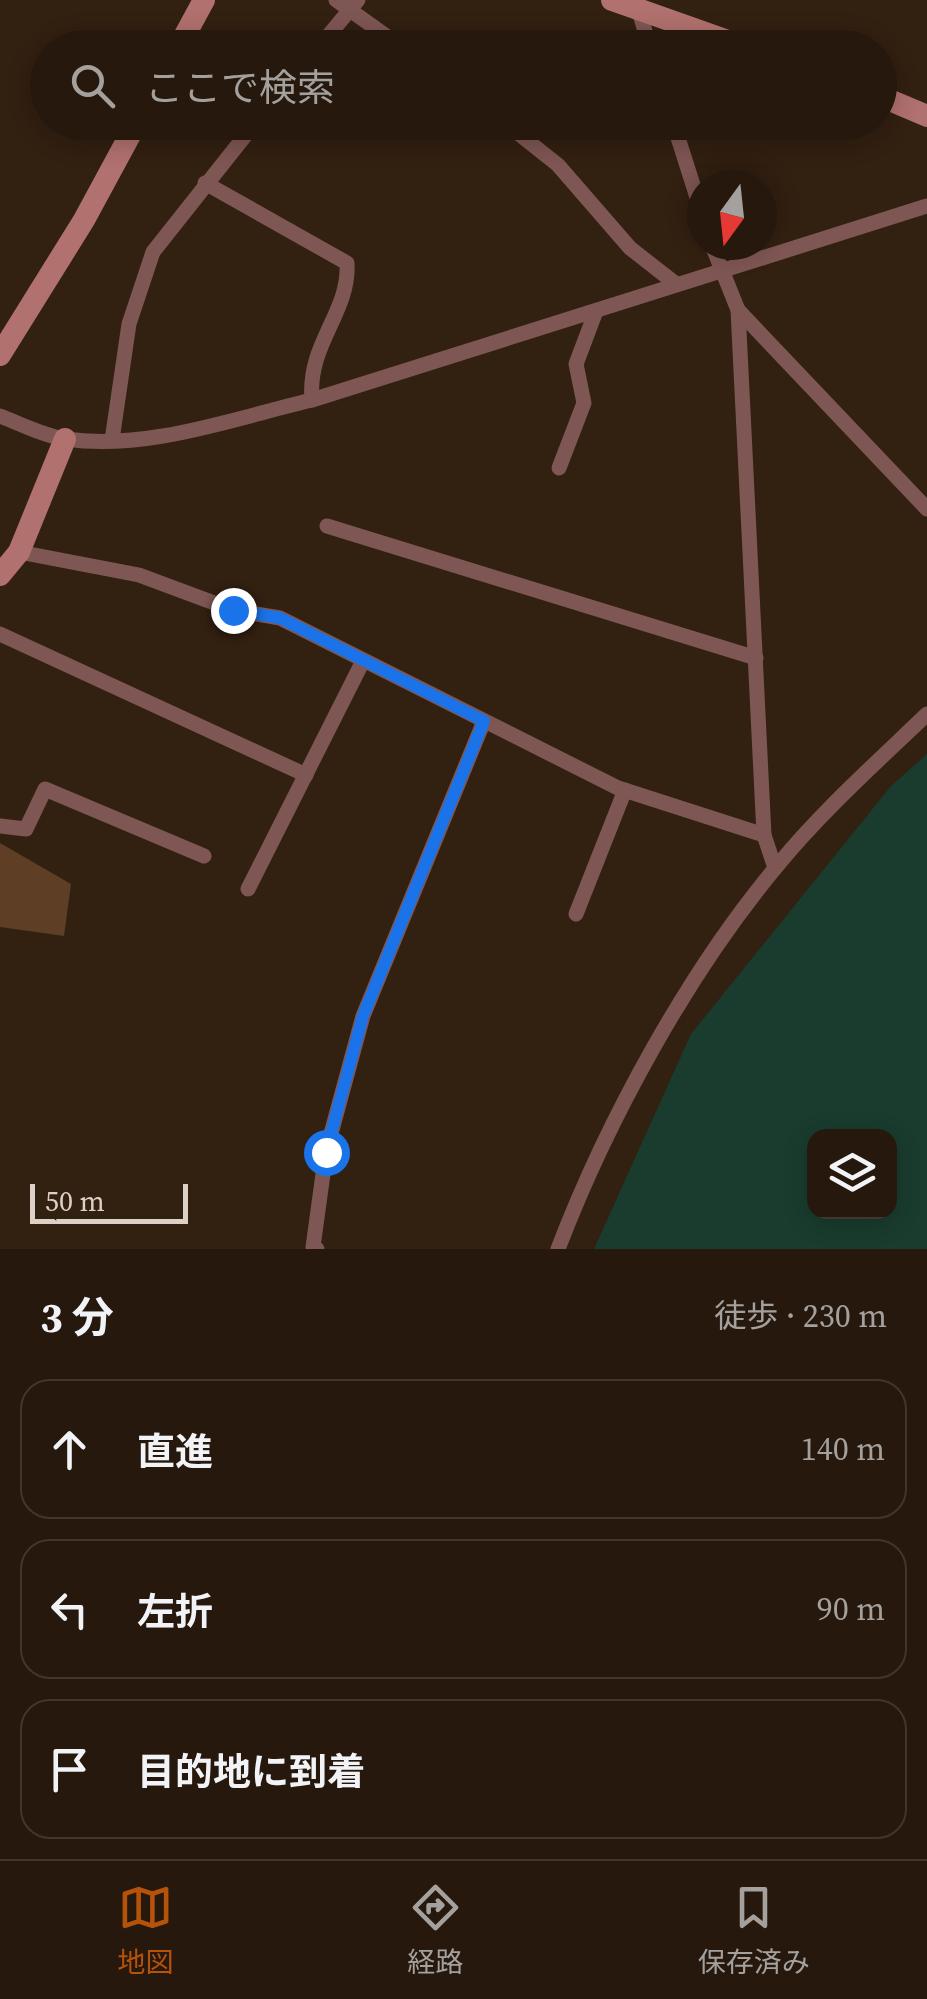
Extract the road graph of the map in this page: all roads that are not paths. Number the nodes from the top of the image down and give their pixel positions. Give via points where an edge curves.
1 (204, 0) edge
2 (612, 0) edge
3 (348, 3) edge
4 (637, 5) edge
5 (188, 30) edge
6 (330, 30) edge
7 (381, 30) edge
8 (645, 30) edge
9 (702, 30) edge
10 (897, 103) edge
11 (927, 116) edge
12 (127, 140) edge
13 (241, 140) edge
14 (527, 140) edge
15 (679, 140) edge
16 (688, 170) edge
17 (205, 183) junction
18 (927, 206) edge
19 (717, 260) edge
20 (721, 271) junction
21 (676, 284) junction
22 (738, 310) junction
23 (596, 311) junction
24 (0, 355) edge
25 (312, 400) junction
26 (0, 416) edge
27 (65, 439) junction
28 (112, 440) junction
29 (559, 468) dead end
30 (927, 509) edge
31 (327, 526) dead end
32 (18, 552) junction
33 (0, 575) edge
34 (0, 634) edge
35 (756, 658) junction
36 (364, 661) junction
37 (927, 714) edge
38 (484, 721) junction
39 (306, 775) junction
40 (626, 790) junction
41 (0, 826) edge
42 (764, 835) junction
43 (204, 856) dead end
44 (775, 868) junction
45 (248, 889) dead end
46 (576, 914) dead end
47 (317, 1249) edge
48 (558, 1249) edge

1 - 5 street
2 - 4 street
3 - 6 street
3 - 7 street
4 - 8 street
4 - 9 street
10 - 11 street
12 - 24 street
13 - 17 street
14 - 21 street via 558,165 630,248
15 - 16 street
17 - 25 street via 347,264 348,283 310,371
17 - 28 street via 153,252 129,324
18 - 20 street
19 - 20 street
20 - 21 street
20 - 22 street
21 - 23 street
22 - 30 street
22 - 35 street
23 - 25 street
23 - 29 street via 576,364 584,403
25 - 28 street
26 - 27 street
27 - 28 street
27 - 32 street
31 - 35 street
32 - 33 street
32 - 36 street via 139,575 233,610 280,618
34 - 39 street
35 - 42 street
36 - 38 street
36 - 39 street
37 - 44 street
38 - 40 street
38 - 47 street via 363,1016 326,1152
39 - 45 street
40 - 42 street
40 - 46 street
41 - 43 street via 26,828 44,789
42 - 44 street
44 - 48 street via 664,1030 585,1178

